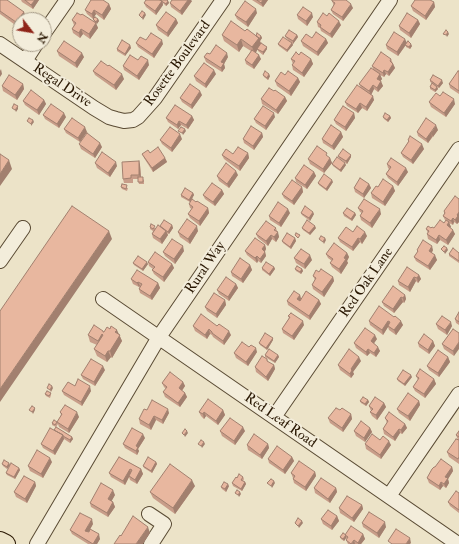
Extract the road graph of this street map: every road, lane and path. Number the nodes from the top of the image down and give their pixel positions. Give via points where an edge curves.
1 (67, 0) edge
2 (223, 0) edge
3 (390, 0) edge
4 (52, 22) edge
5 (0, 44) edge
6 (31, 52) edge
7 (25, 61) junction
8 (127, 120) joint
9 (459, 149) edge
10 (23, 228) dead end
11 (0, 261) edge
12 (103, 299) dead end
13 (159, 337) junction
14 (459, 394) edge
15 (274, 417) junction
16 (389, 496) junction
17 (149, 514) dead end
18 (0, 540) edge
19 (6, 544) edge
20 (37, 544) edge
21 (151, 544) edge
22 (458, 544) edge

1 - 4 street
2 - 8 street, Rosette Boulevard via 155,98 138,117
3 - 13 street, Rural Way
5 - 7 street, Regal Drive
6 - 7 street
7 - 8 street, Regal Drive via 109,117
9 - 15 street, Red Oak Lane
10 - 11 street
12 - 13 street, Red Leaf Road
13 - 15 street, Red Leaf Road
13 - 20 street, Rural Way
14 - 16 street
15 - 16 street, Red Leaf Road
16 - 22 street, Red Leaf Road
17 - 21 street via 164,524
18 - 19 main road

